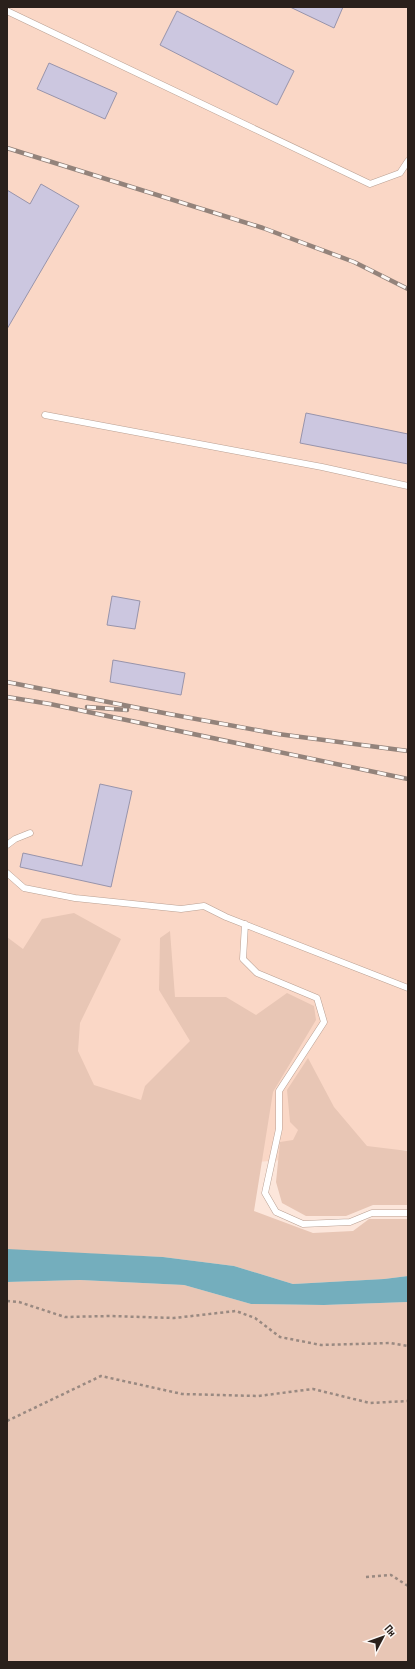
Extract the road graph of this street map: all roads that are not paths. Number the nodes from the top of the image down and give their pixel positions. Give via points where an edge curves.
1 (7, 11) edge
2 (408, 161) edge
3 (45, 416) dead end
4 (408, 486) edge
5 (30, 833) dead end
6 (7, 845) edge
7 (7, 873) edge
8 (244, 924) junction
9 (408, 988) edge
10 (408, 1213) edge

1 - 2 lane via 370,184 400,173
3 - 4 lane via 322,467
5 - 6 lane
7 - 8 lane via 24,888 76,898 181,909 204,906
8 - 9 lane
8 - 10 lane via 243,959 257,973 318,998 324,1022 280,1091 279,1129 265,1193 276,1212 303,1224 350,1222 372,1214

